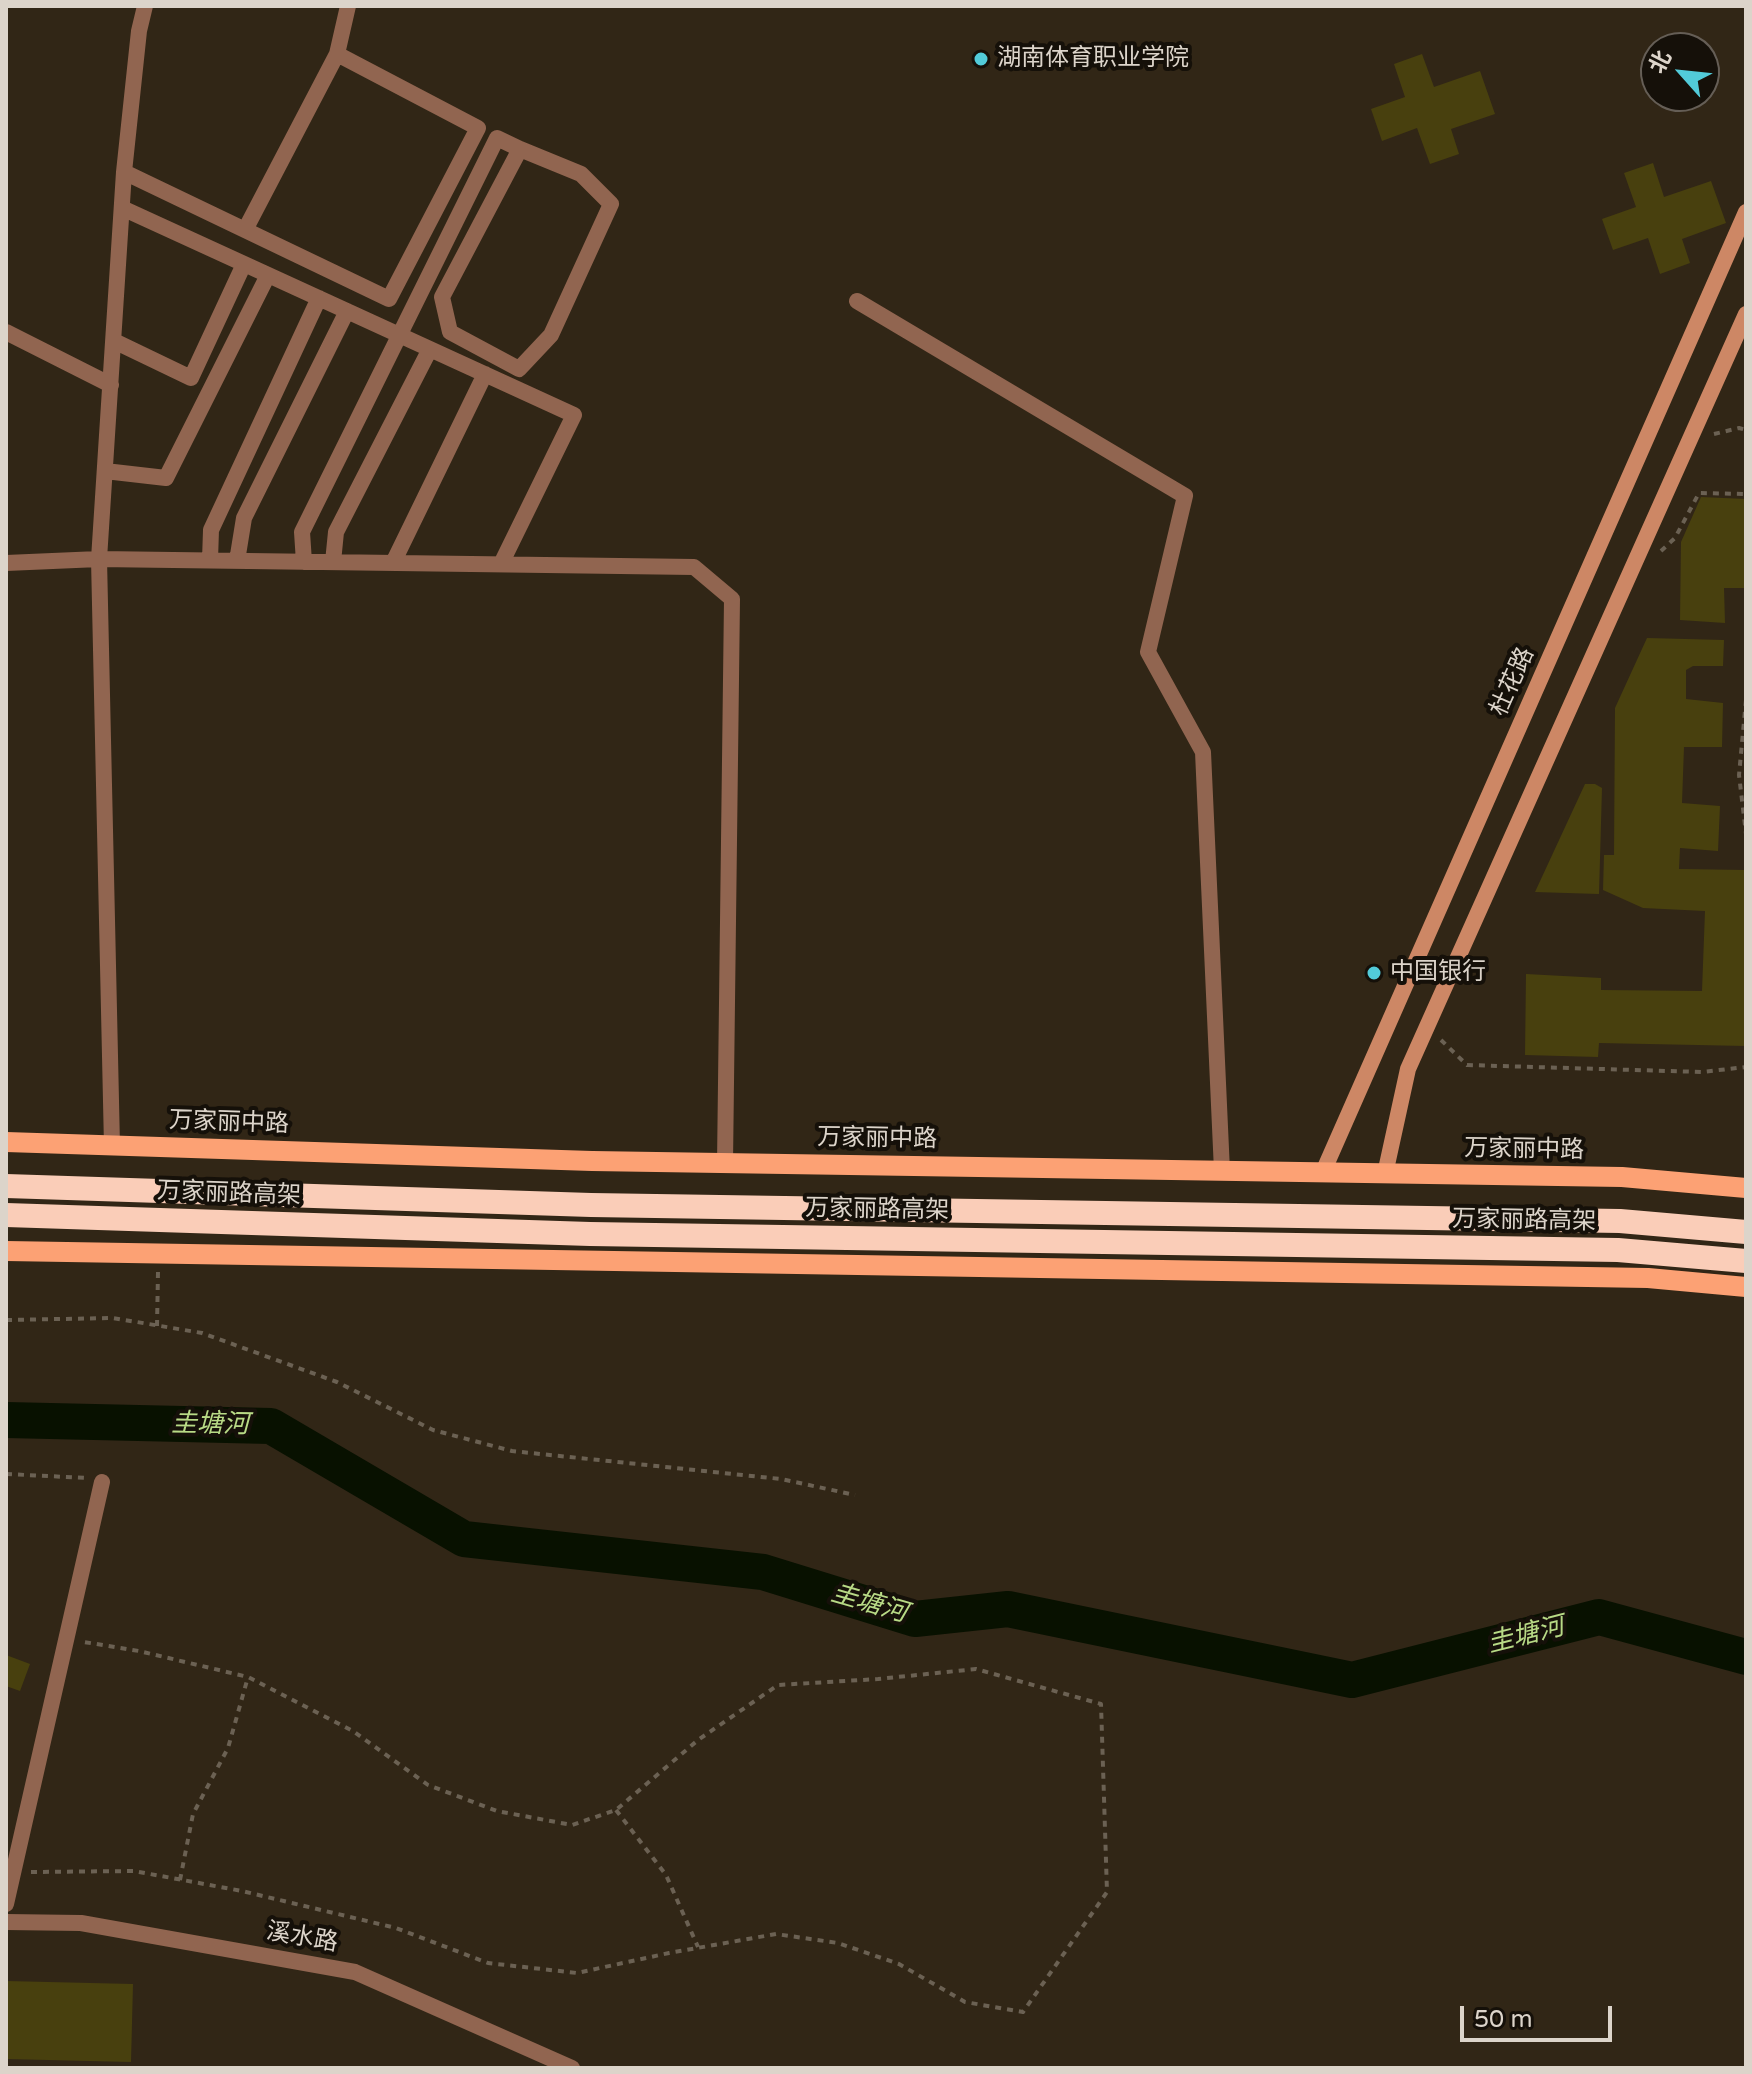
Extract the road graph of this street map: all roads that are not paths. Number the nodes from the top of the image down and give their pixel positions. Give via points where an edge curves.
1 (145, 6) edge
2 (348, 6) edge
3 (337, 54) junction
4 (478, 128) junction
5 (497, 138) junction
6 (520, 149) junction
7 (124, 172) junction
8 (122, 208) junction
9 (1746, 212) edge
10 (245, 230) junction
11 (244, 264) junction
12 (268, 275) junction
13 (319, 298) junction
14 (857, 301) dead end
15 (347, 311) junction
16 (1746, 314) edge
17 (6, 332) edge
18 (400, 335) junction
19 (114, 341) junction
20 (430, 349) junction
21 (485, 374) junction
22 (191, 378) junction
23 (111, 385) junction
24 (211, 387) junction
25 (105, 471) junction
26 (99, 559) junction
27 (210, 560) junction
28 (237, 561) junction
29 (304, 562) junction
30 (333, 562) junction
31 (6, 563) edge
32 (393, 563) junction
33 (501, 564) junction
34 (6, 1142) edge
35 (112, 1146) junction
36 (725, 1163) junction
37 (1222, 1171) junction
38 (1323, 1172) junction
39 (1385, 1174) junction
40 (6, 1186) edge
41 (1746, 1188) edge
42 (6, 1215) edge
43 (1746, 1232) edge
44 (6, 1251) edge
45 (1746, 1261) edge
46 (1746, 1287) edge
47 (102, 1482) road end
48 (6, 1904) edge
49 (6, 1922) edge
50 (572, 2068) edge

1 - 7 street
2 - 3 street
3 - 4 street
3 - 10 street
4 - 5 street
4 - 10 street via 389,299
5 - 6 street
5 - 18 street
6 - 6 street via 442,297 450,332 519,369 551,335 611,204 581,174
7 - 8 street
7 - 10 street
8 - 11 street
8 - 19 street
9 - 38 street, 杜花路
11 - 12 street
11 - 22 street
12 - 13 street
12 - 24 street
13 - 15 street
13 - 27 street via 211,530
14 - 37 street via 1185,496 1148,652 1203,752
15 - 18 street
15 - 28 street via 244,518
16 - 39 street via 1408,1069
17 - 23 street
18 - 20 street
18 - 29 street via 302,532
19 - 22 street
19 - 23 street
20 - 21 street
20 - 30 street via 336,532
21 - 32 street
21 - 33 street via 574,415
22 - 24 street
23 - 25 street
24 - 25 street via 166,478
25 - 26 street
26 - 27 street
26 - 31 street
26 - 35 street
27 - 28 street
28 - 29 street
29 - 30 street
30 - 32 street
32 - 33 street
33 - 36 street via 694,567 732,599
34 - 35 main road, 万家丽中路
35 - 36 main road, 万家丽中路
36 - 37 main road, 万家丽中路
37 - 38 main road, 万家丽中路
38 - 39 main road, 万家丽中路
39 - 41 main road, 万家丽中路 via 1622,1177
40 - 43 highway, 万家丽路高架 via 591,1205 1620,1221
42 - 45 highway, 万家丽路高架 via 590,1234 1618,1250
44 - 46 main road via 1648,1278
47 - 48 street
49 - 50 street, 溪水路 via 81,1923 355,1972

